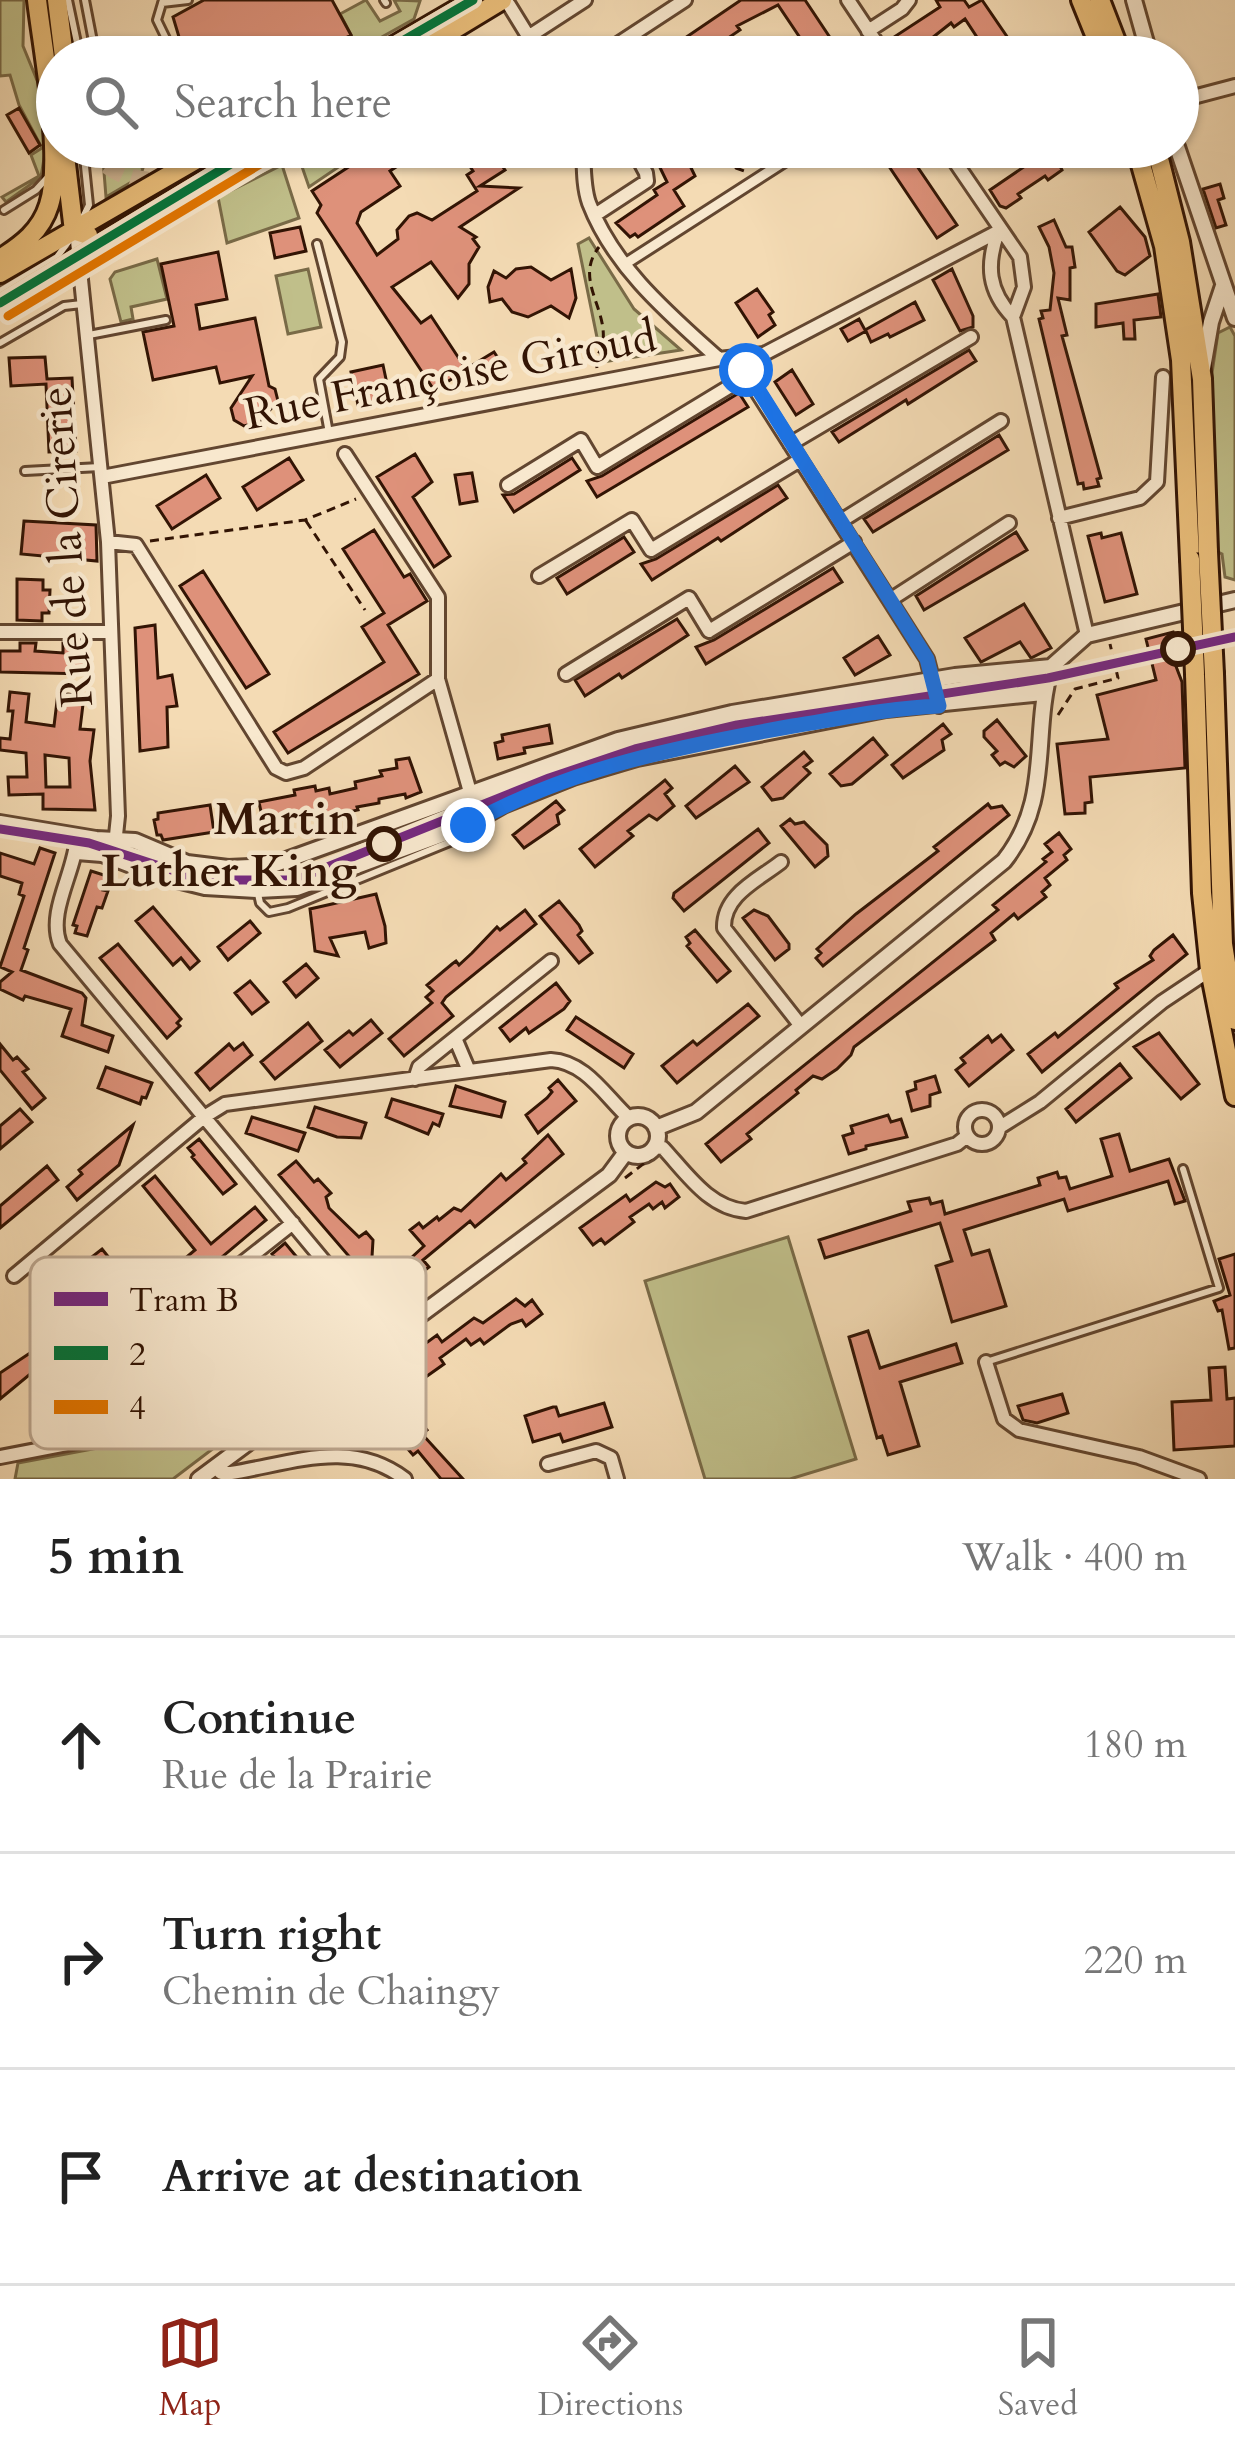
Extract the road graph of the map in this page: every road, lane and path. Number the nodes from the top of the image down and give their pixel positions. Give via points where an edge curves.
1 (41, 0) edge
2 (57, 0) edge
3 (68, 0) edge
4 (85, 0) edge
5 (188, 0) edge
6 (473, 0) edge
7 (504, 0) edge
8 (585, 0) edge
9 (685, 0) edge
10 (848, 0) edge
11 (909, 0) edge
12 (1071, 0) edge
13 (1081, 0) edge
14 (1100, 0) edge
15 (1134, 0) edge
16 (162, 2) edge
17 (868, 31) junction
18 (44, 36) edge
19 (47, 36) edge
20 (61, 36) edge
21 (73, 36) edge
22 (92, 36) edge
23 (165, 36) edge
24 (411, 36) edge
25 (443, 36) edge
26 (527, 36) edge
27 (530, 36) edge
28 (630, 36) edge
29 (871, 36) edge
30 (1094, 36) edge
31 (1096, 36) edge
32 (1114, 36) edge
33 (1144, 36) edge
34 (1235, 86) edge
35 (1199, 95) edge
36 (70, 168) edge
37 (85, 168) edge
38 (183, 168) edge
39 (220, 168) edge
40 (584, 168) edge
41 (644, 168) edge
42 (736, 168) edge
43 (774, 168) edge
44 (958, 168) edge
45 (1142, 168) edge
46 (1161, 168) edge
47 (1184, 168) edge
48 (53, 170) joint
49 (755, 180) junction
50 (4, 209) dead end
51 (596, 215) junction
52 (999, 231) junction
53 (90, 236) junction
54 (317, 244) dead end
55 (599, 247) dead end
56 (78, 257) junction
57 (0, 259) edge
58 (625, 264) junction
59 (1235, 269) edge
60 (0, 273) edge
61 (1221, 279) junction
62 (0, 291) edge
63 (0, 304) edge
64 (82, 304) junction
65 (1234, 315) edge
66 (1013, 316) junction
67 (166, 320) dead end
68 (1210, 329) junction
69 (86, 335) junction
70 (971, 337) dead end
71 (0, 343) edge
72 (744, 357) junction
73 (719, 359) junction
74 (598, 371) dead end
75 (747, 376) junction
76 (1163, 377) dead end
77 (1202, 379) junction
78 (1001, 421) dead end
79 (329, 433) junction
80 (790, 444) junction
81 (345, 454) dead end
82 (800, 460) junction
83 (25, 470) dead end
84 (101, 472) junction
85 (508, 485) dead end
86 (370, 493) junction
87 (1060, 518) junction
88 (305, 520) junction
89 (841, 521) junction
90 (1009, 523) dead end
91 (108, 542) junction
92 (854, 542) junction
93 (136, 545) junction
94 (1199, 556) junction
95 (539, 576) dead end
96 (890, 600) junction
97 (1235, 600) edge
98 (365, 610) dead end
99 (0, 632) edge
100 (111, 632) junction
101 (1087, 635) junction
102 (1108, 637) dead end
103 (1051, 667) junction
104 (566, 674) dead end
105 (1204, 674) junction
106 (438, 680) junction
107 (935, 680) junction
108 (1075, 689) dead end
109 (1043, 693) junction
110 (939, 706) junction
111 (470, 791) junction
112 (0, 826) edge
113 (115, 839) junction
114 (77, 843) junction
115 (114, 858) junction
116 (782, 862) dead end
117 (550, 961) dead end
118 (1210, 970) junction
119 (1233, 998) edge
120 (1235, 1020) edge
121 (801, 1026) junction
122 (455, 1038) junction
123 (469, 1071) junction
124 (415, 1079) junction
125 (1235, 1096) edge
126 (204, 1118) junction
127 (629, 1118) junction
128 (1000, 1127) junction
129 (656, 1128) junction
130 (968, 1136) junction
131 (654, 1147) junction
132 (626, 1152) junction
133 (1183, 1169) dead end
134 (293, 1223) junction
135 (37, 1257) edge
136 (250, 1257) edge
137 (321, 1257) edge
138 (30, 1263) edge
139 (14, 1276) dead end
140 (426, 1310) edge
141 (986, 1362) joint
142 (41, 1449) edge
143 (240, 1449) edge
144 (0, 1457) edge
145 (548, 1464) dead end
146 (216, 1467) junction
147 (199, 1479) edge
148 (405, 1479) edge
149 (617, 1479) edge
150 (1198, 1479) edge

1 - 18 main road
1 - 19 main road
2 - 20 main road
3 - 21 lane
4 - 22 lane
5 - 16 lane
6 - 24 main road
7 - 25 main road
7 - 26 street
8 - 27 street
9 - 28 street
10 - 17 street
11 - 17 street
12 - 30 main road
13 - 31 main road
14 - 32 main road
15 - 33 street
16 - 23 lane via 157,20
17 - 29 street
34 - 35 street
36 - 53 main road
37 - 53 lane
38 - 53 main road
39 - 53 main road
40 - 51 street
41 - 51 street via 646,181
42 - 49 path
43 - 49 street
44 - 52 street
45 - 94 main road via 1181,360
46 - 77 main road
47 - 61 street
48 - 50 lane
48 - 57 main road via 38,228
49 - 58 street
51 - 58 street
52 - 66 street via 991,283
52 - 66 street via 1024,273
52 - 72 street, Rue Françoise Giroud via 764,355
53 - 56 main road
53 - 60 main road
53 - 62 lane
54 - 79 lane via 342,342 340,357 319,379
55 - 74 path via 588,272 603,341
56 - 63 main road
56 - 64 street, Rue de la Cirerie
58 - 73 street
59 - 61 street
61 - 65 street
61 - 68 street
64 - 69 street, Rue de la Cirerie
64 - 71 lane
65 - 68 street
66 - 87 street
67 - 69 lane
68 - 77 street
69 - 84 street, Rue de la Cirerie
70 - 80 street
72 - 73 street, Rue Françoise Giroud
72 - 75 street
73 - 79 street, Rue Françoise Giroud
75 - 80 street
75 - 85 street via 597,467 581,440
76 - 87 street via 1151,491
77 - 94 main road
78 - 89 street
79 - 84 street, Rue Françoise Giroud
80 - 82 street
81 - 86 street
82 - 89 street
82 - 95 street via 651,550 632,520
83 - 84 lane
84 - 91 street, Rue de la Cirerie
86 - 88 path
86 - 106 street via 438,597
87 - 101 street
88 - 93 path
88 - 98 path
89 - 92 street
90 - 96 street
91 - 93 street
91 - 100 street, Rue de la Cirerie
92 - 96 street
92 - 104 street via 709,631 689,598
93 - 106 street via 286,773
94 - 105 main road, bridge
96 - 107 street
97 - 101 street
99 - 100 street
100 - 113 street, Rue de la Cirerie
101 - 103 street
102 - 108 path via 1118,678
103 - 107 street
103 - 109 street
105 - 118 main road via 1202,893
105 - 119 main road
106 - 111 street
107 - 110 street
107 - 111 street via 655,731
109 - 110 street
109 - 121 street via 1038,783 1020,841
110 - 115 street via 886,709 637,758 313,883 258,890 183,883
111 - 113 street via 253,869 187,863
112 - 114 street
113 - 114 street
113 - 115 street, Rue de la Cirerie
114 - 115 street
114 - 126 street via 56,920 60,944
116 - 121 street via 733,899 724,928
117 - 122 street
118 - 125 main road
118 - 128 street
119 - 120 main road
121 - 129 street via 696,1112
122 - 123 street
122 - 124 street
123 - 124 street
123 - 127 street via 565,1060
124 - 126 street via 225,1104
126 - 134 street
126 - 135 street
127 - 129 street via 648,1118
127 - 132 street via 619,1134
128 - 130 street via 988,1143
128 - 130 street via 982,1110 967,1119
129 - 131 street
130 - 131 street via 746,1210 717,1203
131 - 132 street via 644,1155
132 - 140 street via 609,1175
133 - 141 lane via 1219,1288
134 - 136 street
134 - 137 street
138 - 139 street
141 - 150 street via 1004,1419 1019,1430
142 - 144 street
143 - 146 street
145 - 149 street via 596,1451 611,1458
146 - 147 street
146 - 148 street via 231,1474 344,1454

